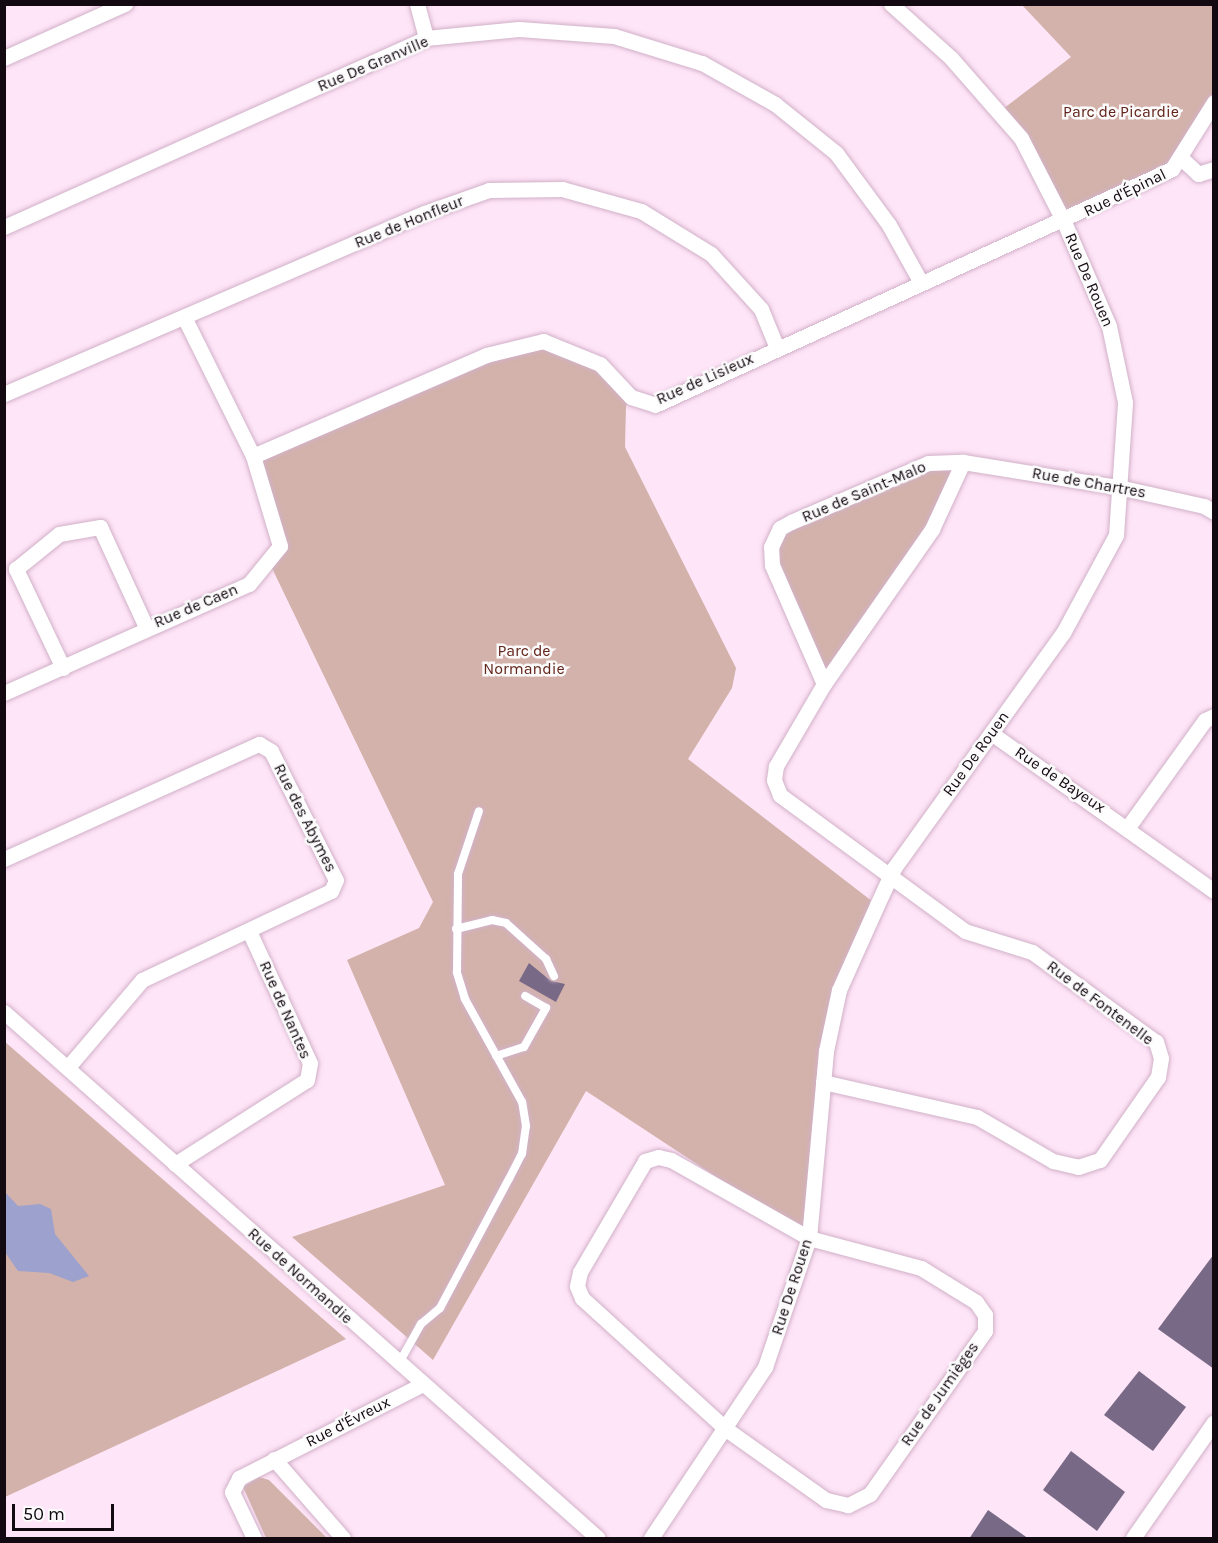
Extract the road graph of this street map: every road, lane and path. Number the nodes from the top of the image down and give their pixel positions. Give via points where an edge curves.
1 (125, 4) edge
2 (417, 4) edge
3 (891, 4) edge
4 (426, 38) junction
5 (4, 58) edge
6 (1214, 102) edge
7 (1180, 157) junction
8 (1214, 169) edge
9 (1065, 222) junction
10 (4, 227) edge
11 (920, 281) junction
12 (185, 319) junction
13 (777, 348) junction
14 (4, 394) edge
15 (253, 456) junction
16 (963, 462) junction
17 (1123, 488) junction
18 (1214, 512) edge
19 (146, 627) junction
20 (63, 668) junction
21 (824, 684) junction
22 (4, 693) edge
23 (1214, 716) edge
24 (992, 733) junction
25 (479, 811) dead end
26 (1128, 827) junction
27 (4, 859) edge
28 (891, 875) junction
29 (1214, 891) edge
30 (456, 929) junction
31 (249, 931) junction
32 (554, 976) dead end
33 (525, 996) dead end
34 (4, 1012) edge
35 (496, 1056) junction
36 (68, 1067) junction
37 (823, 1082) junction
38 (176, 1164) junction
39 (808, 1238) junction
40 (398, 1365) junction
41 (421, 1385) junction
42 (1214, 1422) edge
43 (727, 1430) junction
44 (274, 1460) junction
45 (254, 1539) edge
46 (343, 1539) edge
47 (598, 1539) edge
48 (651, 1539) edge
49 (1133, 1539) edge

1 - 5 street
2 - 4 street
3 - 9 street, Rue De Rouen via 951,58 1020,138
4 - 10 street, Rue De Granville
4 - 11 street, Rue De Granville via 519,29 615,36 702,63 776,104 836,153 889,225
6 - 7 street, Rue d'Épinal
7 - 8 street, Rue d'Épinal via 1198,174
7 - 9 street, Rue d'Épinal via 1172,169
9 - 11 street, Rue de Lisieux
9 - 17 street, Rue De Rouen via 1109,326 1125,402
11 - 13 street, Rue de Lisieux
12 - 13 street, Rue de Honfleur via 440,207 489,190 562,189 641,211 711,254 761,309
12 - 14 street, Rue de Honfleur
12 - 15 street, Rue de Caen
13 - 15 street, Rue de Lisieux via 655,405 631,397 600,364 543,341 486,355
15 - 19 street, Rue de Caen via 280,546 249,584
16 - 17 street, Rue de Chartres
16 - 21 street via 932,529
16 - 21 street, Rue de Saint-Malo via 928,463 780,528 771,547 772,566
17 - 18 street, Rue de Chartres via 1204,506
17 - 24 street, Rue De Rouen via 1116,535 1063,633
19 - 20 street, Rue de Caen
19 - 20 street via 100,527 59,534 16,569
20 - 22 street, Rue de Caen
21 - 28 street via 776,766 774,780 780,795
23 - 26 street via 1205,720
24 - 26 street, Rue de Bayeux
24 - 28 street, Rue De Rouen
25 - 30 lane via 460,865
26 - 29 street, Rue de Bayeux
27 - 31 street, Rue des Abymes via 259,744 271,751 336,880 331,891
28 - 37 street, Rue De Rouen via 839,990
28 - 37 street, Rue de Fontenelle via 964,932 1032,952 1156,1042 1161,1058 1158,1077 1101,1160 1078,1167 1053,1161 977,1117
30 - 32 lane via 492,920 506,922 546,959
30 - 35 lane via 457,972 465,999
31 - 36 street, Rue des Abymes via 142,980
31 - 38 street, Rue de Nantes via 310,1064 307,1080
33 - 35 lane via 546,1008 524,1047
34 - 36 street, Rue de Normandie
35 - 40 lane via 522,1102 526,1126 522,1154 440,1308 421,1324
36 - 38 street, Rue de Normandie
37 - 39 street, Rue De Rouen
38 - 40 street, Rue de Normandie
39 - 43 street, Rue De Rouen via 765,1367
39 - 43 street, Rue de Jumièges via 671,1160 658,1157 645,1161 580,1272 577,1286 582,1298
39 - 43 street, Rue de Jumièges via 921,1268 976,1302 985,1315 985,1331 870,1494 848,1504 826,1500
40 - 41 street, Rue de Normandie
41 - 44 street, Rue d'Évreux
41 - 47 street, Rue de Normandie
42 - 49 street
43 - 48 street, Rue De Rouen
44 - 45 street, Rue d'Évreux via 239,1478 232,1492
44 - 46 street

